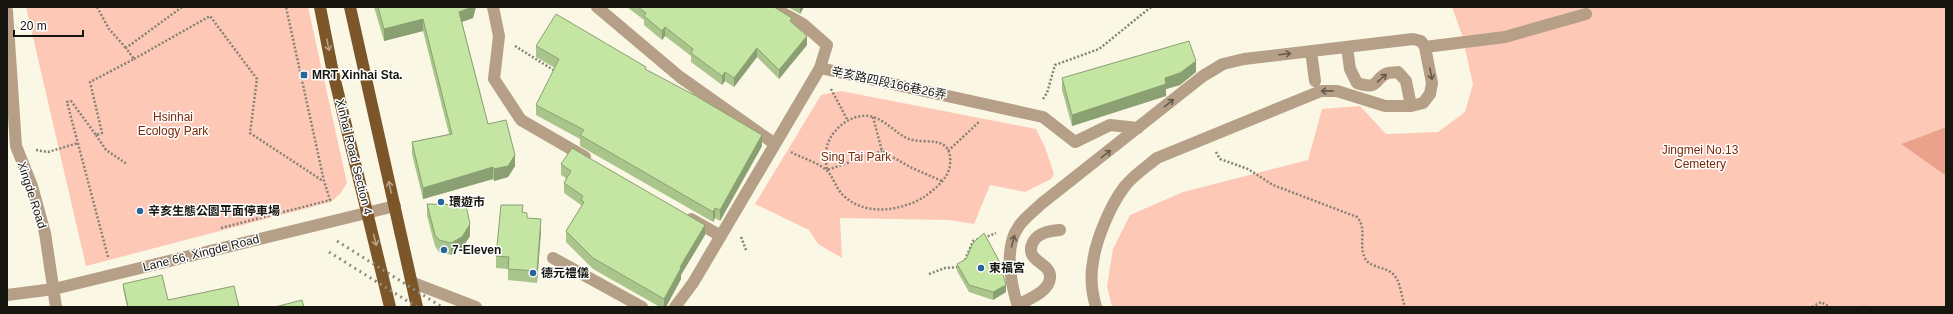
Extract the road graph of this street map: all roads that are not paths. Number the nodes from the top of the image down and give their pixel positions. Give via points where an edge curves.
1 (320, 7) edge
2 (350, 7) edge
3 (493, 7) edge
4 (597, 7) edge
5 (772, 7) edge
6 (7, 12) edge
7 (1586, 14) dead end
8 (1347, 47) junction
9 (1425, 47) junction
10 (1311, 51) junction
11 (820, 68) junction
12 (1315, 81) dead end
13 (1411, 106) junction
14 (1138, 128) junction
15 (775, 144) junction
16 (11, 150) edge
17 (597, 164) edge
18 (395, 206) junction
19 (680, 212) edge
20 (368, 213) junction
21 (1060, 230) dead end
22 (721, 236) junction
23 (553, 258) dead end
24 (411, 282) junction
25 (54, 289) junction
26 (7, 295) edge
27 (1018, 306) edge
28 (56, 307) edge
29 (390, 307) edge
30 (417, 307) edge
31 (476, 307) edge
32 (642, 307) edge
33 (675, 307) edge
34 (1096, 307) edge

1 -> 20 main road, Xinhai Road Section 4 via 332,68
18 -> 2 main road
3 - 17 street via 499,36 494,79 521,120
4 - 15 street via 680,77
5 - 11 street via 803,24 827,45
6 - 16 street, Xingde Road
7 - 9 street via 1505,37
8 - 9 street via 1413,39 1421,41
8 - 10 street
8 -> 13 street via 1350,69 1357,83 1367,87 1387,73 1398,72 1406,81
9 -> 13 street via 1432,83 1430,94 1423,103
10 - 12 street
14 -> 10 street via 1203,76 1223,64
11 - 14 street, 辛亥路四段166巷26弄 via 1043,117 1075,142 1110,125
11 - 15 street, 辛亥路四段166巷26弄
13 -> 34 street via 1385,106 1337,91 1320,91 1158,158 1139,172 1118,197 1101,234 1093,262 1092,293
27 -> 14 street via 1010,266 1012,241 1019,226 1041,204
15 - 22 street, 辛亥路四段166巷26弄
16 - 25 street, Xingde Road via 36,200 45,232
18 - 20 street, Lane 66, Xingde Road
18 - 24 main road
19 - 22 street
20 - 25 street, Lane 66, Xingde Road
20 -> 29 main road, Xinhai Road Section 4
21 - 27 street via 1041,234 1035,240 1031,248 1032,255 1050,272 1050,279 1040,293
22 - 33 street, 辛亥路四段166巷26弄 via 693,283
23 - 32 street
24 - 30 main road
24 - 31 street
25 - 26 street, Lane 66, Xingde Road
25 - 28 street, Xingde Road

